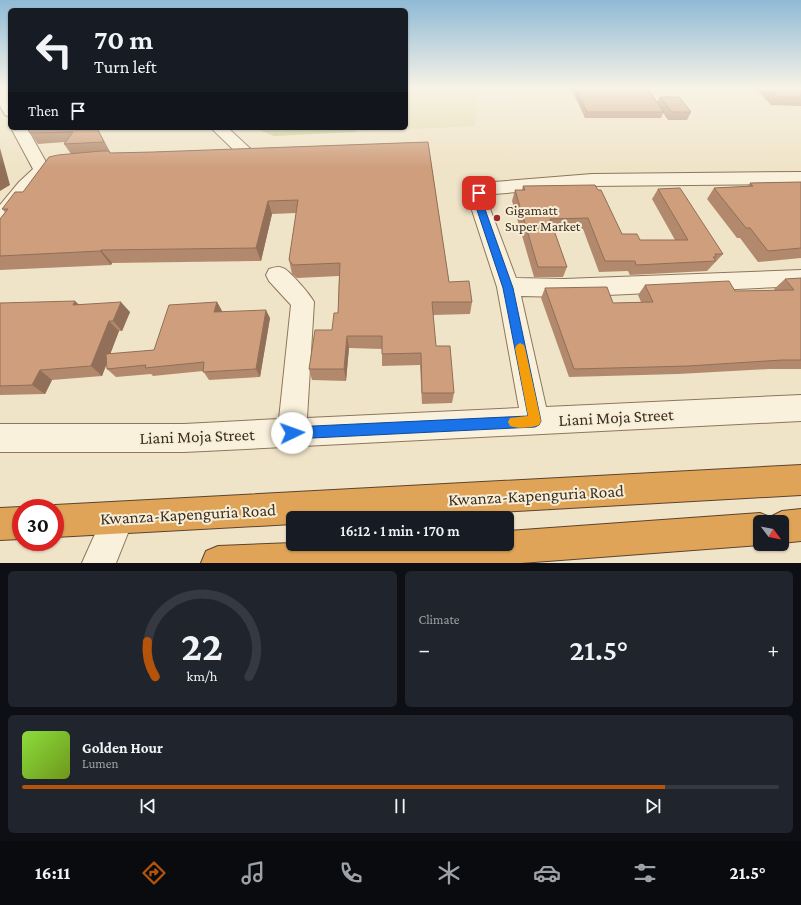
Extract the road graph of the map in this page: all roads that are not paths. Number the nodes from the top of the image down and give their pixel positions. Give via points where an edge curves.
1 (20, 130) edge
2 (222, 130) edge
3 (224, 154) edge
4 (72, 161) edge
5 (42, 170) junction
6 (801, 178) edge
7 (1, 215) edge
8 (277, 274) dead end
9 (801, 278) edge
10 (508, 288) junction
11 (801, 408) edge
12 (535, 421) junction
13 (292, 433) junction
14 (0, 438) edge
15 (801, 480) edge
16 (118, 518) junction
17 (64, 521) edge
18 (12, 523) edge
19 (0, 524) edge
20 (801, 525) edge
21 (789, 526) edge
22 (753, 530) edge
23 (99, 563) edge
24 (218, 563) edge

1 - 5 street
2 - 3 street via 254,152
4 - 5 street via 58,162
5 - 7 street
6 - 10 street via 592,180 486,189 479,193 477,198
8 - 13 street via 302,302
9 - 10 street
10 - 12 street
11 - 12 street, Liani Moja Street
12 - 13 street, Liani Moja Street
13 - 14 street, Liani Moja Street via 184,438
15 - 16 highway, Kwanza-Kapenguria Road
16 - 17 highway, Kwanza-Kapenguria Road
16 - 23 street
18 - 19 highway
20 - 21 highway
22 - 24 highway via 372,556

